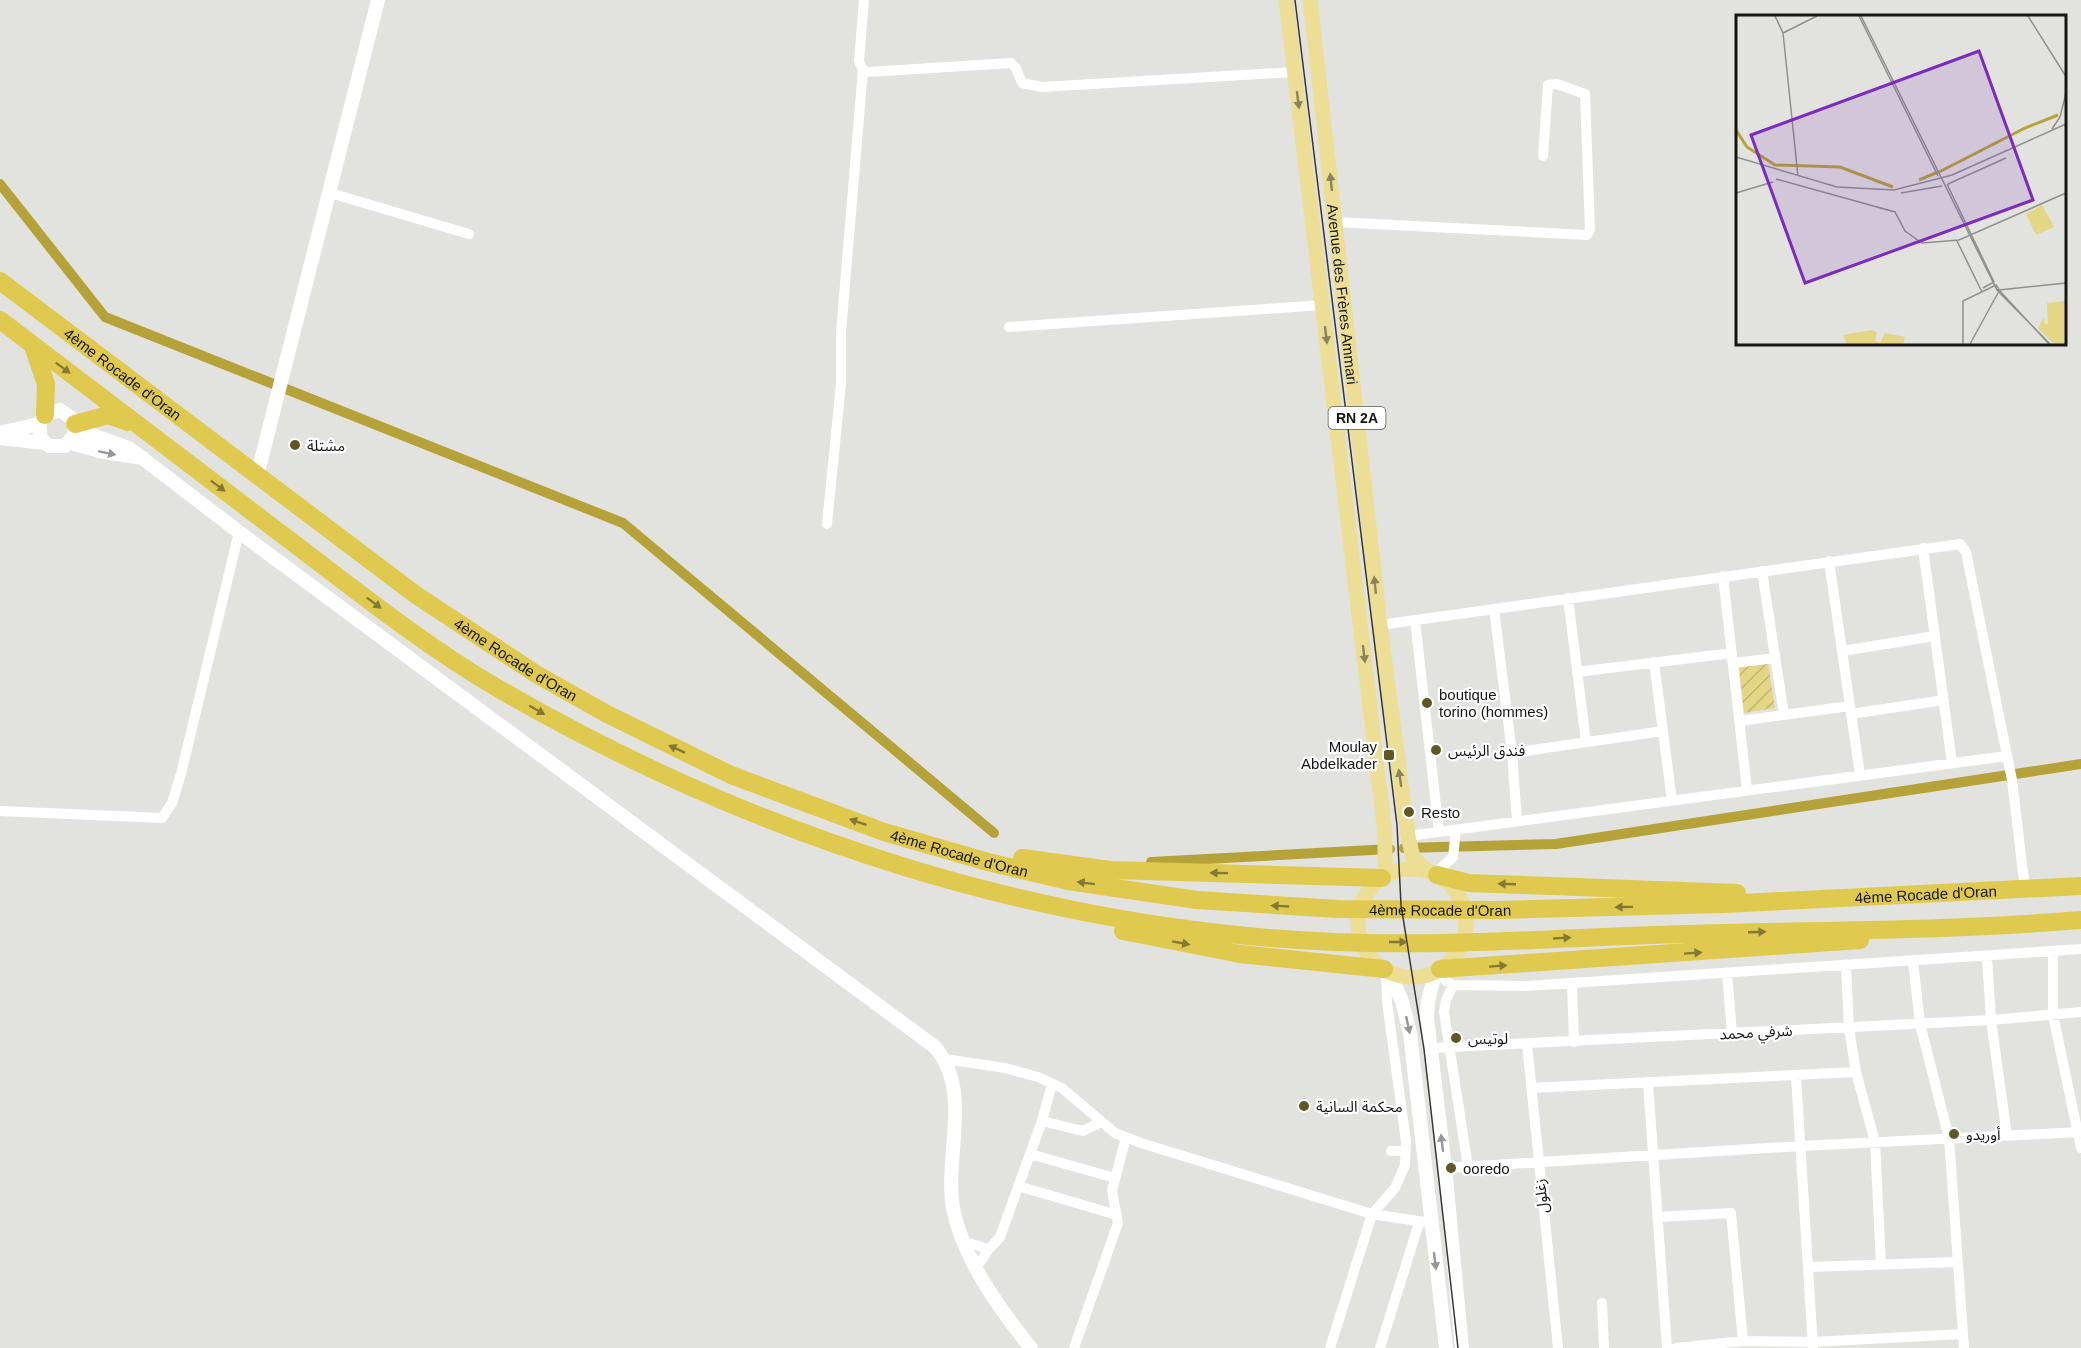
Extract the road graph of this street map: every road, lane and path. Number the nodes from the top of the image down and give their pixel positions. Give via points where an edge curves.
1 (378, 0) edge
2 (864, 0) edge
3 (1286, 0) edge
4 (1310, 0) edge
5 (863, 70) junction
6 (1295, 72) junction
7 (1543, 156) dead end
8 (330, 193) junction
9 (1335, 222) junction
10 (469, 234) dead end
11 (0, 281) edge
12 (1322, 305) junction
13 (0, 320) edge
14 (1009, 327) dead end
15 (33, 344) junction
16 (42, 419) junction
17 (76, 426) junction
18 (147, 431) junction
19 (0, 433) edge
20 (0, 438) edge
21 (45, 443) junction
22 (70, 443) junction
23 (145, 458) junction
24 (257, 476) junction
25 (827, 524) dead end
26 (239, 532) junction
27 (1923, 548) junction
28 (1828, 561) junction
29 (1762, 571) junction
30 (1723, 576) junction
31 (1568, 598) junction
32 (1494, 609) junction
33 (1416, 620) junction
34 (1380, 625) junction
35 (1935, 636) junction
36 (1842, 651) junction
37 (1732, 658) junction
38 (1775, 658) junction
39 (1654, 662) junction
40 (1577, 672) junction
41 (1944, 700) junction
42 (1851, 710) junction
43 (1784, 715) junction
44 (1740, 721) junction
45 (1663, 731) junction
46 (1586, 742) junction
47 (1512, 753) junction
48 (2008, 761) junction
49 (1952, 763) junction
50 (1860, 775) junction
51 (1748, 790) junction
52 (1672, 801) junction
53 (0, 812) edge
54 (1517, 821) junction
55 (884, 832) junction
56 (1439, 832) junction
57 (1408, 836) junction
58 (1456, 841) junction
59 (1434, 873) junction
60 (1384, 877) junction
61 (943, 878) junction
62 (2081, 886) edge
63 (2025, 889) junction
64 (1838, 899) junction
65 (2081, 920) edge
66 (2042, 923) junction
67 (2081, 949) edge
68 (2053, 951) junction
69 (1987, 957) junction
70 (1913, 962) junction
71 (1846, 966) junction
72 (1386, 970) junction
73 (1438, 970) junction
74 (1727, 973) junction
75 (1572, 983) junction
76 (1453, 985) junction
77 (2081, 1012) edge
78 (2053, 1015) junction
79 (1990, 1020) junction
80 (1920, 1024) junction
81 (1849, 1028) junction
82 (1732, 1034) junction
83 (1574, 1042) junction
84 (1527, 1044) junction
85 (1448, 1047) junction
86 (1431, 1048) junction
87 (945, 1059) junction
88 (1856, 1072) junction
89 (1796, 1076) junction
90 (1648, 1083) junction
91 (1052, 1084) junction
92 (1531, 1088) junction
93 (1042, 1121) junction
94 (1101, 1122) junction
95 (2080, 1132) edge
96 (2007, 1136) junction
97 (1126, 1137) junction
98 (1949, 1138) junction
99 (1875, 1142) junction
100 (1802, 1146) junction
101 (2081, 1148) edge
102 (1391, 1151) dead end
103 (1406, 1151) junction
104 (1030, 1154) junction
105 (1654, 1156) junction
106 (1537, 1164) junction
107 (1468, 1167) junction
108 (1445, 1168) junction
109 (1115, 1178) junction
110 (1018, 1186) junction
111 (1372, 1214) junction
112 (1117, 1215) junction
113 (1658, 1217) junction
114 (1425, 1223) junction
115 (965, 1242) junction
116 (990, 1249) junction
117 (1958, 1262) junction
118 (1881, 1264) junction
119 (1808, 1267) junction
120 (976, 1268) junction
121 (1602, 1303) dead end
122 (1963, 1334) junction
123 (1743, 1341) junction
124 (1813, 1345) edge
125 (1031, 1348) edge
126 (1074, 1348) edge
127 (1330, 1348) edge
128 (1380, 1348) edge
129 (1446, 1348) edge
130 (1462, 1348) edge
131 (1558, 1348) edge
132 (1604, 1348) edge
133 (1667, 1348) edge
134 (1676, 1348) edge
135 (1964, 1348) edge

1 - 8 main road
2 - 5 street via 860,61
3 - 6 main road, Avenue des Frères Ammari / RN 2A
9 -> 4 main road, Avenue des Frères Ammari / RN 2A
5 - 6 street via 878,73 1011,63 1022,83 1042,87
5 - 25 street
6 -> 12 main road, Avenue des Frères Ammari / RN 2A
7 - 9 street via 1548,86 1557,84 1585,94 1590,229 1587,235
8 - 10 street
8 - 24 main road
34 -> 9 main road, Avenue des Frères Ammari / RN 2A
11 - 24 highway, 4ème Rocade d'Oran
12 - 14 street
12 -> 60 main road, Avenue des Frères Ammari / RN 2A via 1385,834
13 - 15 highway, 4ème Rocade d'Oran
15 - 16 highway via 46,384
15 -> 18 highway, 4ème Rocade d'Oran
16 - 17 main road via 55,410 65,412
16 - 19 main road
16 - 21 main road via 39,434
17 - 18 highway via 108,415
17 - 22 main road
17 - 23 main road via 114,440
18 -> 61 highway, 4ème Rocade d'Oran via 446,656 552,719 719,800
20 - 21 main road
21 - 22 main road via 55,448
22 -> 23 main road
23 - 26 main road
55 -> 24 highway, 4ème Rocade d'Oran via 731,775 556,686 416,595
26 - 53 street via 181,774 172,803 162,818
26 - 87 main road via 935,1047
27 - 28 street
27 - 35 street
27 - 48 street via 1956,543 1966,552
28 - 29 street
28 - 36 street
29 - 30 street
29 - 38 street
30 - 31 street
30 - 37 street
31 - 32 street
31 - 40 street
32 - 33 street
32 - 47 street
33 - 34 street
33 - 56 street
57 -> 34 main road, Avenue des Frères Ammari / RN 2A
35 - 36 street
35 - 41 street
36 - 42 street
37 - 38 street
37 - 39 street
37 - 44 street
38 - 43 street
39 - 40 street
39 - 45 street
40 - 46 street
41 - 42 street
41 - 49 street
42 - 43 street
42 - 50 street
43 - 44 street
44 - 51 street
45 - 46 street
45 - 52 street
46 - 47 street
47 - 54 street
48 - 49 street
48 - 63 street
49 - 50 street
50 - 51 street
51 - 52 street
52 - 54 street
54 - 58 street
60 -> 55 highway via 1068,866
64 -> 55 highway, 4ème Rocade d'Oran via 1497,910 1338,909 1197,900 1068,881
56 - 57 street
56 - 58 street
57 - 59 main road, RN 2A via 1417,863
58 - 59 street via 1450,862
59 - 60 main road via 1410,869
64 -> 59 highway via 1469,883
59 - 73 main road via 1456,892 1466,915 1458,952
60 - 72 main road via 1367,895 1359,916 1364,946
61 -> 66 highway, 4ème Rocade d'Oran via 1120,920 1217,933 1339,942
61 -> 72 highway via 1080,921 1170,941 1240,954
62 - 63 highway, 4ème Rocade d'Oran
63 - 64 highway, 4ème Rocade d'Oran
65 - 66 highway, 4ème Rocade d'Oran
73 -> 66 highway via 1819,944
67 - 68 street
68 - 69 street
68 - 78 street
69 - 70 street
69 - 79 street
70 - 71 street
70 - 80 street
71 - 74 street
71 - 81 street
72 - 73 main road via 1412,976
72 - 103 street
72 -> 114 main road via 1402,1001 1410,1033
73 - 76 street
73 - 86 main road via 1427,1008
74 - 75 street
74 - 82 street
75 - 76 street
75 - 83 street
76 - 85 street via 1444,1007
77 - 78 street, شرفي محمد
78 - 79 street, شرفي محمد
78 - 95 street
79 - 80 street, شرفي محمد
79 - 96 street
80 - 81 street, شرفي محمد
80 - 98 street
81 - 82 street, شرفي محمد
81 - 88 street
82 - 83 street, شرفي محمد
83 - 84 street, شرفي محمد
84 - 85 street, شرفي محمد
84 - 92 street, زغلول
85 - 86 street, شرفي محمد
85 - 107 street
108 -> 86 main road
87 - 91 street via 1005,1068
87 - 115 main road via 956,1093 953,1207
88 - 89 street
88 - 99 street
89 - 90 street
89 - 100 street
90 - 92 street
90 - 105 street
91 - 93 street
91 - 94 street
92 - 106 street, زغلول
93 - 94 street via 1083,1131
93 - 104 street
94 - 97 street
95 - 96 street
95 - 101 street
96 - 98 street
97 - 109 street
97 - 111 street
98 - 99 street
98 - 117 street
99 - 100 street
99 - 118 street
100 - 105 street
100 - 119 street
102 - 103 street
103 - 111 street via 1401,1176
104 - 109 street
104 - 110 street
105 - 106 street
105 - 113 street
106 - 107 street
106 - 131 street, زغلول
107 - 108 street
108 - 130 main road
109 - 112 street via 1112,1191
110 - 112 street
110 - 116 street via 1000,1237
111 - 114 street
111 - 127 street
112 - 126 street via 1118,1223
113 - 123 street via 1731,1214
113 - 133 street
114 - 128 street
114 -> 129 main road
115 - 116 street
115 - 120 main road
116 - 120 street
117 - 118 street
117 - 122 street
118 - 119 street
119 - 124 street
120 - 125 main road
121 - 132 street
122 - 124 street
122 - 135 street
123 - 124 street
123 - 134 street

